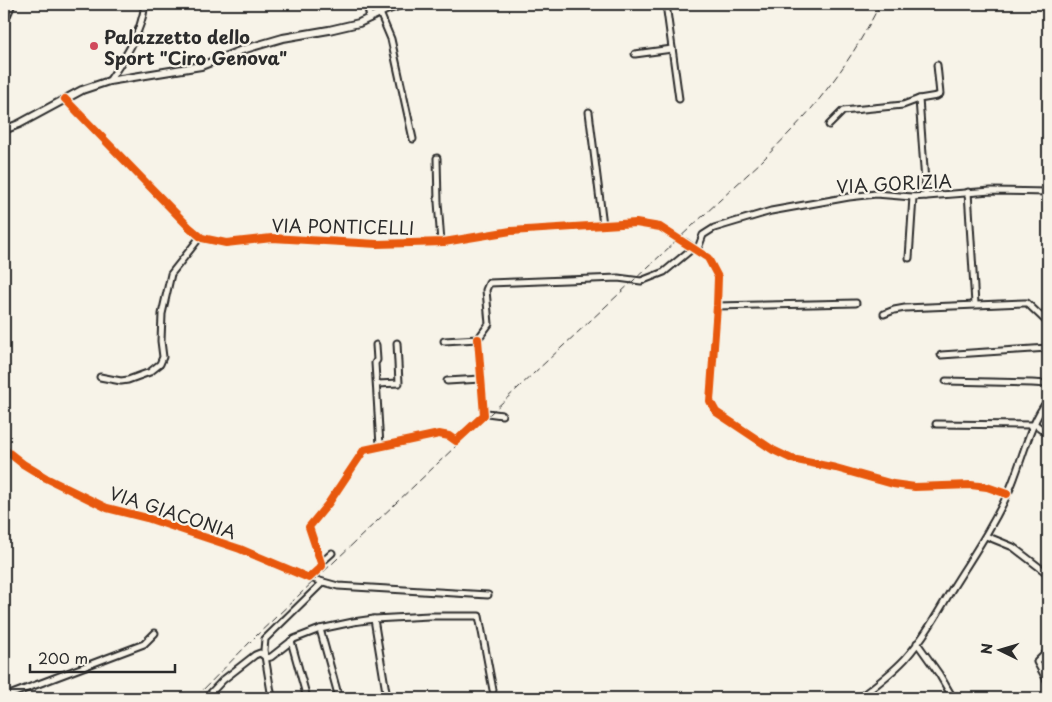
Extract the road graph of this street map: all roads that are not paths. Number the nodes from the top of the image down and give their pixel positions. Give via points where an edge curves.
1 (11, 4) edge
2 (145, 4) edge
3 (367, 4) edge
4 (404, 4) edge
5 (666, 4) edge
6 (380, 13) junction
7 (370, 18) junction
8 (4, 22) edge
9 (672, 49) junction
10 (635, 54) dead end
11 (937, 65) dead end
12 (109, 81) junction
13 (65, 99) junction
14 (679, 99) dead end
15 (919, 99) junction
16 (590, 112) dead end
17 (830, 124) dead end
18 (4, 130) edge
19 (413, 139) dead end
20 (437, 158) dead end
21 (968, 192) junction
22 (1048, 192) edge
23 (926, 196) junction
24 (913, 197) junction
25 (603, 225) junction
26 (200, 236) junction
27 (675, 236) dead end
28 (441, 242) junction
29 (685, 242) dead end
30 (695, 250) junction
31 (909, 258) dead end
32 (856, 303) dead end
33 (975, 304) dead end
34 (718, 306) junction
35 (884, 314) dead end
36 (1048, 323) edge
37 (478, 340) junction
38 (444, 341) dead end
39 (397, 343) dead end
40 (376, 345) dead end
41 (1048, 348) edge
42 (941, 356) dead end
43 (100, 378) dead end
44 (481, 379) junction
45 (447, 381) dead end
46 (946, 381) dead end
47 (376, 384) junction
48 (1048, 384) edge
49 (1048, 400) edge
50 (484, 415) junction
51 (502, 415) dead end
52 (936, 424) dead end
53 (1034, 425) junction
54 (1048, 434) edge
55 (380, 446) junction
56 (4, 449) edge
57 (1007, 494) junction
58 (986, 536) junction
59 (332, 553) dead end
60 (322, 563) junction
61 (1048, 574) edge
62 (309, 578) junction
63 (322, 583) junction
64 (488, 595) dead end
65 (374, 619) junction
66 (320, 629) junction
67 (155, 633) dead end
68 (291, 641) junction
69 (917, 643) junction
70 (1048, 651) edge
71 (267, 658) junction
72 (1048, 682) edge
73 (493, 690) dead end
74 (4, 697) edge
75 (206, 698) edge
76 (272, 698) edge
77 (307, 698) edge
78 (339, 698) edge
79 (387, 698) edge
80 (859, 698) edge
81 (953, 698) edge

1 - 8 main road
2 - 12 street via 139,33
3 - 7 street
4 - 6 street
5 - 9 street
6 - 7 street
6 - 19 street via 391,39
7 - 12 street via 283,38 201,66
9 - 10 street
9 - 14 street
11 - 15 street via 940,94
12 - 13 street
13 - 18 street
13 - 26 street, VIA PONTICELLI
15 - 17 street via 903,105 843,111
15 - 23 street
16 - 25 street
20 - 28 street
21 - 22 street, VIA GORIZIA
21 - 23 street, VIA GORIZIA
21 - 33 street
23 - 24 street, VIA GORIZIA
24 - 30 street, VIA GORIZIA via 865,195 771,211 714,228 703,235
24 - 31 street
25 - 27 street, VIA PONTICELLI via 636,223 660,227
25 - 28 street, VIA PONTICELLI via 511,231
26 - 28 street, VIA PONTICELLI via 226,243 272,238 377,244
26 - 43 street via 170,274 162,314 163,357 160,364 150,372 128,380
29 - 30 street
30 - 34 street via 708,258 718,277
30 - 37 street, VIA GORIZIA via 664,272 644,281 618,278 488,283 489,324
32 - 34 street
34 - 57 street via 710,401 716,412 773,450 792,459 851,471 893,484 987,487
35 - 36 street via 905,308 1027,303
37 - 38 street
37 - 44 street
39 - 47 street via 399,383
40 - 47 street
41 - 42 street
44 - 45 street
44 - 50 street
46 - 48 street
47 - 55 street
49 - 53 street
50 - 51 street via 487,412
50 - 55 street via 456,441 439,434
52 - 53 street
53 - 54 street
53 - 57 street
55 - 60 street via 364,450 309,527
56 - 62 street, VIA GIACONIA via 46,478 107,508 212,540
57 - 58 street
58 - 61 street via 1013,547
58 - 69 street
59 - 60 street
60 - 62 street
62 - 63 street, VIA GIACONIA
63 - 64 street, VIA GIACONIA
63 - 71 street via 267,636 264,644
65 - 66 street
65 - 73 street via 479,616
65 - 79 street
66 - 68 street
66 - 78 street
67 - 74 street via 144,644
68 - 71 street
68 - 77 street
69 - 80 street via 886,678
69 - 81 street
70 - 72 street via 1037,662
71 - 75 street via 260,653 255,655 222,680
71 - 76 street

